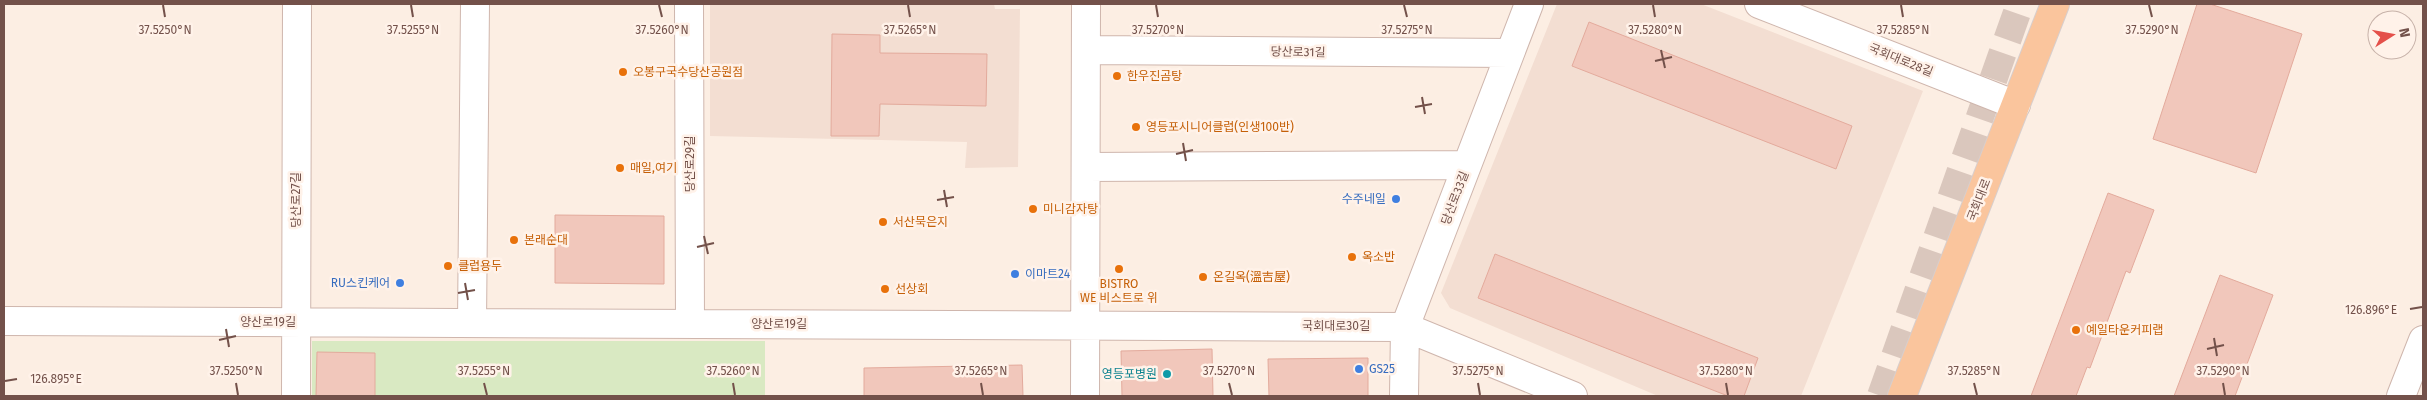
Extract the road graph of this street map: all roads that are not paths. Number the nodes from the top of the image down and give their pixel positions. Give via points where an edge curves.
1 (297, 4) edge
2 (689, 4) edge
3 (1086, 4) edge
4 (1529, 4) edge
5 (1759, 4) edge
6 (2055, 4) edge
7 (475, 9) edge
8 (1086, 50) junction
9 (1510, 54) junction
10 (2016, 105) junction
11 (1467, 165) junction
12 (1086, 167) junction
13 (4, 321) edge
14 (296, 323) junction
15 (472, 323) junction
16 (690, 324) junction
17 (1086, 326) junction
18 (1405, 327) junction
19 (2423, 340) edge
20 (296, 396) edge
21 (1085, 396) edge
22 (1404, 396) edge
23 (1573, 396) edge
24 (1902, 396) edge
25 (2402, 396) edge

1 - 14 street, 당산로27길
2 - 16 street, 당산로29길
3 - 8 street
4 - 9 street, 당산로33길
5 - 10 street, 국회대로28길
6 - 10 main road, 국회대로
7 - 15 street
8 - 9 street, 당산로31길
8 - 12 street
9 - 11 street, 당산로33길
10 - 24 main road, 국회대로
11 - 12 street
11 - 18 street, 당산로33길
12 - 17 street
13 - 14 street, 양산로19길
14 - 15 street, 양산로19길
14 - 20 street, 당산로27길
15 - 16 street, 양산로19길
16 - 17 street, 양산로19길
17 - 18 street, 국회대로30길
17 - 21 street
18 - 22 street, 당산로33길
18 - 23 street, 국회대로30길
19 - 25 street

